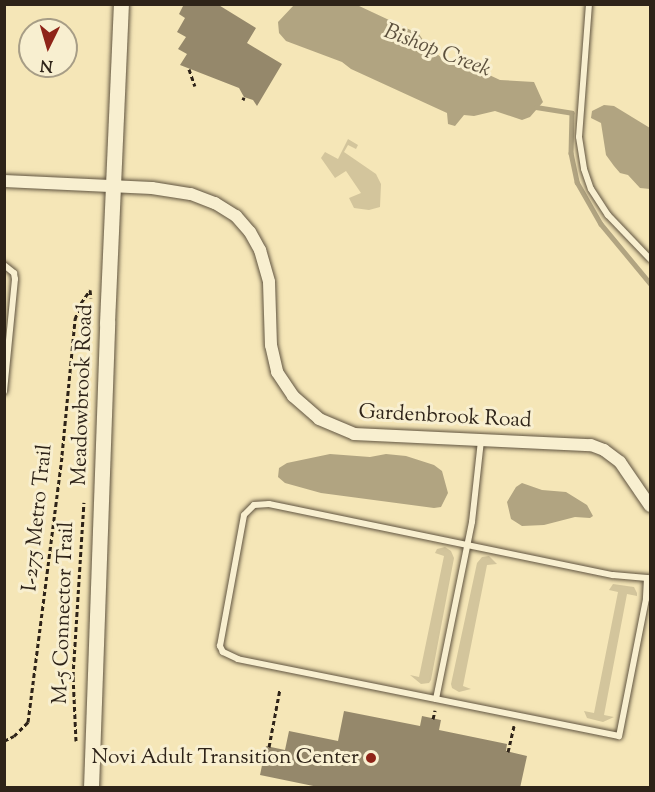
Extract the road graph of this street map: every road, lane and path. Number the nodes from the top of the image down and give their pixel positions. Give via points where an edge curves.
1 (121, 4) edge
2 (590, 4) edge
3 (189, 69) dead end
4 (195, 86) dead end
5 (4, 181) edge
6 (113, 187) junction
7 (651, 259) edge
8 (4, 265) edge
9 (93, 307) dead end
10 (4, 391) edge
11 (482, 440) junction
12 (84, 499) dead end
13 (651, 506) edge
14 (467, 545) junction
15 (649, 578) edge
16 (280, 688) dead end
17 (436, 699) junction
18 (435, 710) dead end
19 (433, 719) dead end
20 (514, 726) dead end
21 (4, 741) edge
22 (76, 746) dead end
23 (269, 747) dead end
24 (508, 752) dead end
25 (91, 788) edge

1 - 6 street, Meadowbrook Road
2 - 7 lane via 579,137 584,169 591,189 608,215
3 - 4 path
5 - 6 street, Gardenbrook Road
6 - 11 street, Gardenbrook Road via 191,194 216,202 236,216 250,232 266,264 271,345 277,372 292,396 319,419 354,434
6 - 25 street, Meadowbrook Road
8 - 10 lane via 15,279
9 - 21 path, I-275 Metro Trail via 90,290 75,319 28,722
11 - 13 street, Gardenbrook Road via 578,443 598,448 620,462
11 - 14 lane
12 - 22 path, M-5 Connector Trail via 73,676
14 - 15 lane via 613,575
14 - 17 lane
14 - 17 lane via 269,504 254,505 244,515 220,639 223,652 238,659
15 - 17 lane via 619,736
16 - 23 path
18 - 19 path
20 - 24 path

